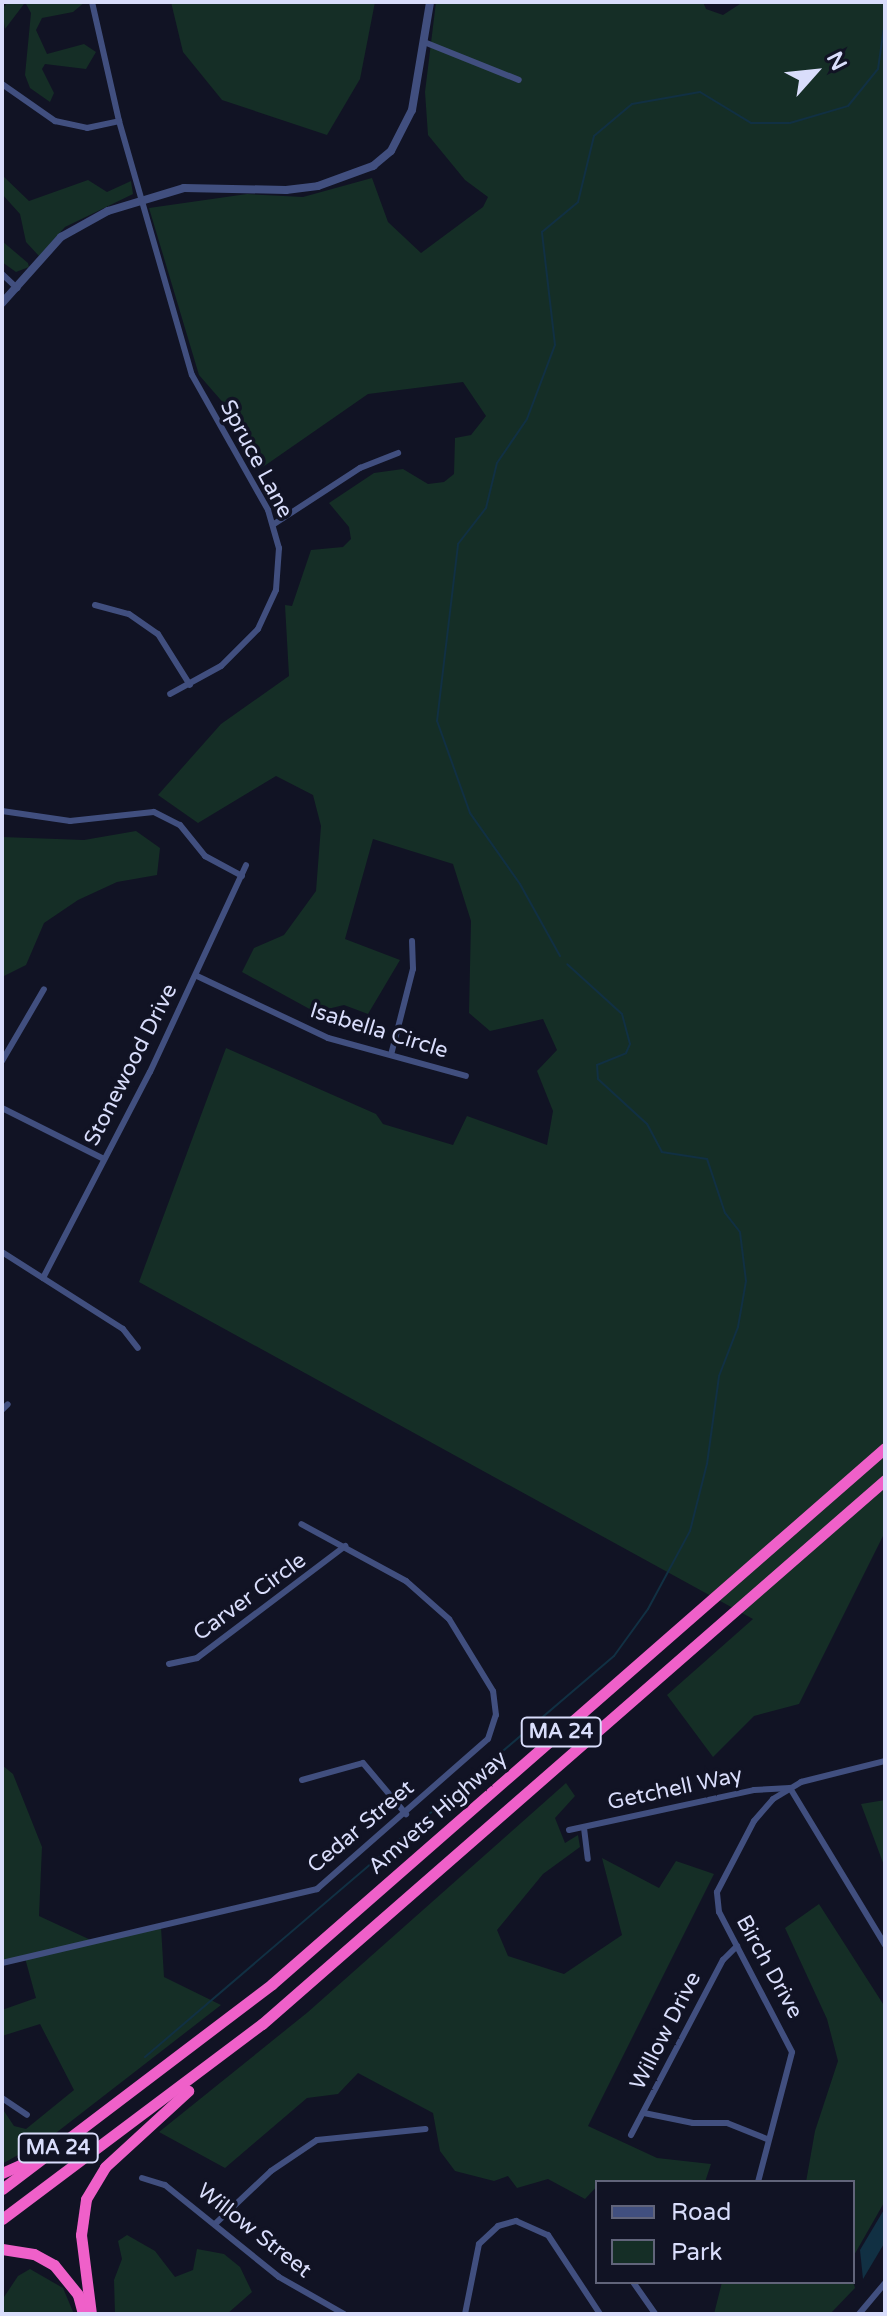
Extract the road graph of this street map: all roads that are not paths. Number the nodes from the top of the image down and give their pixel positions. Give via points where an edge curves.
1 (92, 2) edge
2 (430, 2) edge
3 (424, 42) junction
4 (519, 80) dead end
5 (2, 84) edge
6 (119, 121) junction
7 (142, 200) junction
8 (2, 274) edge
9 (17, 288) junction
10 (2, 303) edge
11 (398, 453) dead end
12 (274, 524) junction
13 (95, 605) dead end
14 (190, 685) junction
15 (170, 694) dead end
16 (2, 811) edge
17 (246, 865) dead end
18 (242, 876) junction
19 (412, 941) dead end
20 (197, 976) junction
21 (44, 989) dead end
22 (391, 1055) junction
23 (2, 1061) edge
24 (466, 1076) dead end
25 (2, 1108) edge
26 (104, 1159) junction
27 (2, 1253) edge
28 (43, 1278) junction
29 (138, 1348) dead end
30 (8, 1404) dead end
31 (2, 1410) edge
32 (885, 1448) edge
33 (885, 1480) edge
34 (301, 1524) dead end
35 (345, 1546) junction
36 (169, 1664) dead end
37 (885, 1761) edge
38 (302, 1780) dead end
39 (790, 1788) junction
40 (406, 1814) junction
41 (584, 1828) junction
42 (569, 1830) dead end
43 (588, 1859) dead end
44 (885, 1945) edge
45 (737, 1946) junction
46 (2, 1963) edge
47 (262, 2024) junction
48 (2, 2098) edge
49 (115, 2108) junction
50 (644, 2113) junction
51 (27, 2115) dead end
52 (425, 2129) dead end
53 (631, 2135) dead end
54 (767, 2139) junction
55 (2, 2173) edge
56 (142, 2178) dead end
57 (758, 2180) edge
58 (2, 2189) edge
59 (2, 2219) edge
60 (215, 2224) junction
61 (2, 2249) edge
62 (885, 2283) edge
63 (634, 2284) edge
64 (83, 2314) edge
65 (91, 2314) edge
66 (344, 2314) edge
67 (465, 2314) edge
68 (600, 2314) edge
69 (655, 2314) edge
70 (859, 2314) edge

1 - 6 street, Spruce Lane
2 - 3 street
3 - 4 street
3 - 7 street via 412,110 391,151 373,166 318,186 203,186
5 - 6 street via 55,121 87,128
6 - 7 street, Spruce Lane
7 - 9 street via 61,237
7 - 12 street, Spruce Lane via 192,375
8 - 9 street
9 - 10 street
11 - 12 street via 360,468
12 - 14 street, Spruce Lane via 280,570 268,612 242,650
13 - 14 street via 129,614 158,634
14 - 15 street, Spruce Lane
16 - 18 street via 70,821 146,810 180,825 205,856
17 - 18 street, Stonewood Drive
18 - 20 street, Stonewood Drive
19 - 22 street via 413,969
20 - 22 street, Isabella Circle via 302,1028
20 - 26 street, Stonewood Drive
21 - 23 street
22 - 24 street, Isabella Circle
25 - 26 street
26 - 28 street, Stonewood Drive
27 - 28 street
28 - 29 street via 123,1329
30 - 31 street
32 - 49 highway, Amvets Highway / MA 24 via 282,1976
33 - 47 highway, Amvets Highway / MA 24
34 - 35 street
35 - 36 street, Carver Circle via 197,1658
35 - 40 street, Cedar Street via 418,1589 464,1636 493,1691 496,1715 490,1736
37 - 39 street
38 - 40 street via 363,1763
39 - 41 street, Getchell Way via 746,1791
39 - 44 street
39 - 45 street, Birch Drive via 758,1816 717,1892 717,1908
40 - 46 street, Cedar Street via 317,1889
41 - 42 street, Getchell Way
41 - 43 street
45 - 50 street, Willow Drive via 723,1960
45 - 54 street, Birch Drive via 792,2052
47 - 59 highway, Amvets Highway / MA 24
47 - 65 highway via 92,2185 81,2235
48 - 51 street
49 - 55 highway
49 - 58 highway, Amvets Highway / MA 24
50 - 53 street, Willow Drive
50 - 54 street via 731,2124
52 - 60 street via 317,2140 271,2171
54 - 57 street, Birch Drive
56 - 60 street, Willow Street via 165,2185
60 - 66 street, Willow Street via 291,2285
61 - 64 highway via 34,2254 54,2265 78,2295
62 - 70 street
63 - 69 street
67 - 68 street via 479,2244 498,2226 516,2221 548,2235

